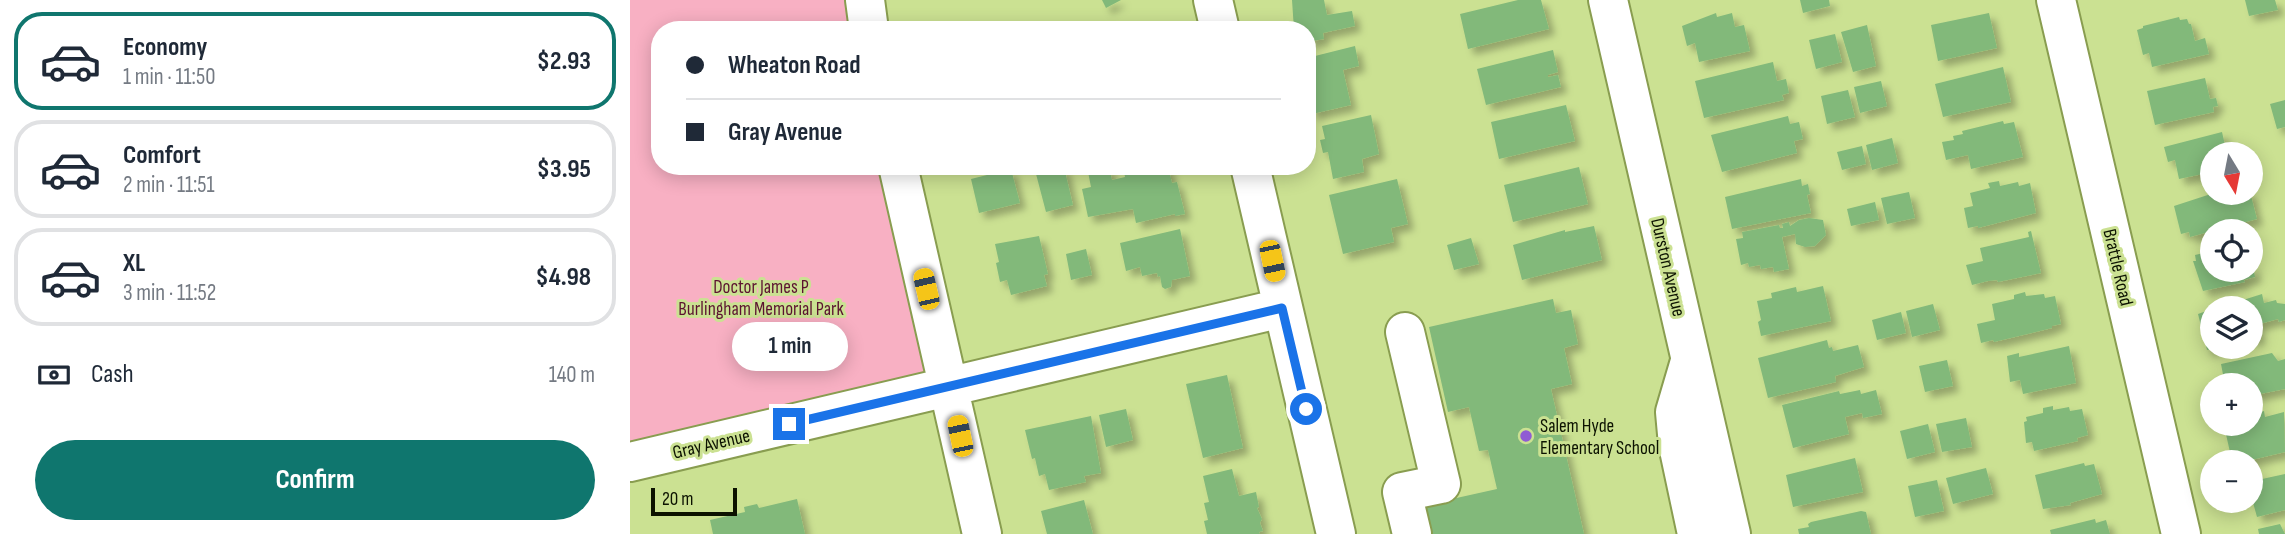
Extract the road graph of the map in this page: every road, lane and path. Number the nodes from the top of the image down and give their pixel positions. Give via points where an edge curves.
1 (865, 0) edge
2 (1213, 0) edge
3 (1608, 0) edge
4 (2056, 0) edge
5 (868, 21) edge
6 (1218, 21) edge
7 (900, 175) edge
8 (1252, 175) edge
9 (1282, 308) junction
10 (1405, 332) dead end
11 (1691, 359) junction
12 (948, 386) junction
13 (630, 462) edge
14 (982, 534) edge
15 (1336, 534) edge
16 (1412, 534) edge
17 (1697, 534) edge
18 (1731, 534) edge
19 (2181, 534) edge

1 - 5 street
2 - 6 street
3 - 11 street, Durston Avenue
4 - 19 street, Brattle Road
7 - 12 street
8 - 9 street
9 - 12 street, Gray Avenue
9 - 15 street
10 - 16 street via 1441,484 1402,492
11 - 17 street via 1675,412
11 - 18 street, Durston Avenue
12 - 13 street, Gray Avenue
12 - 14 street

